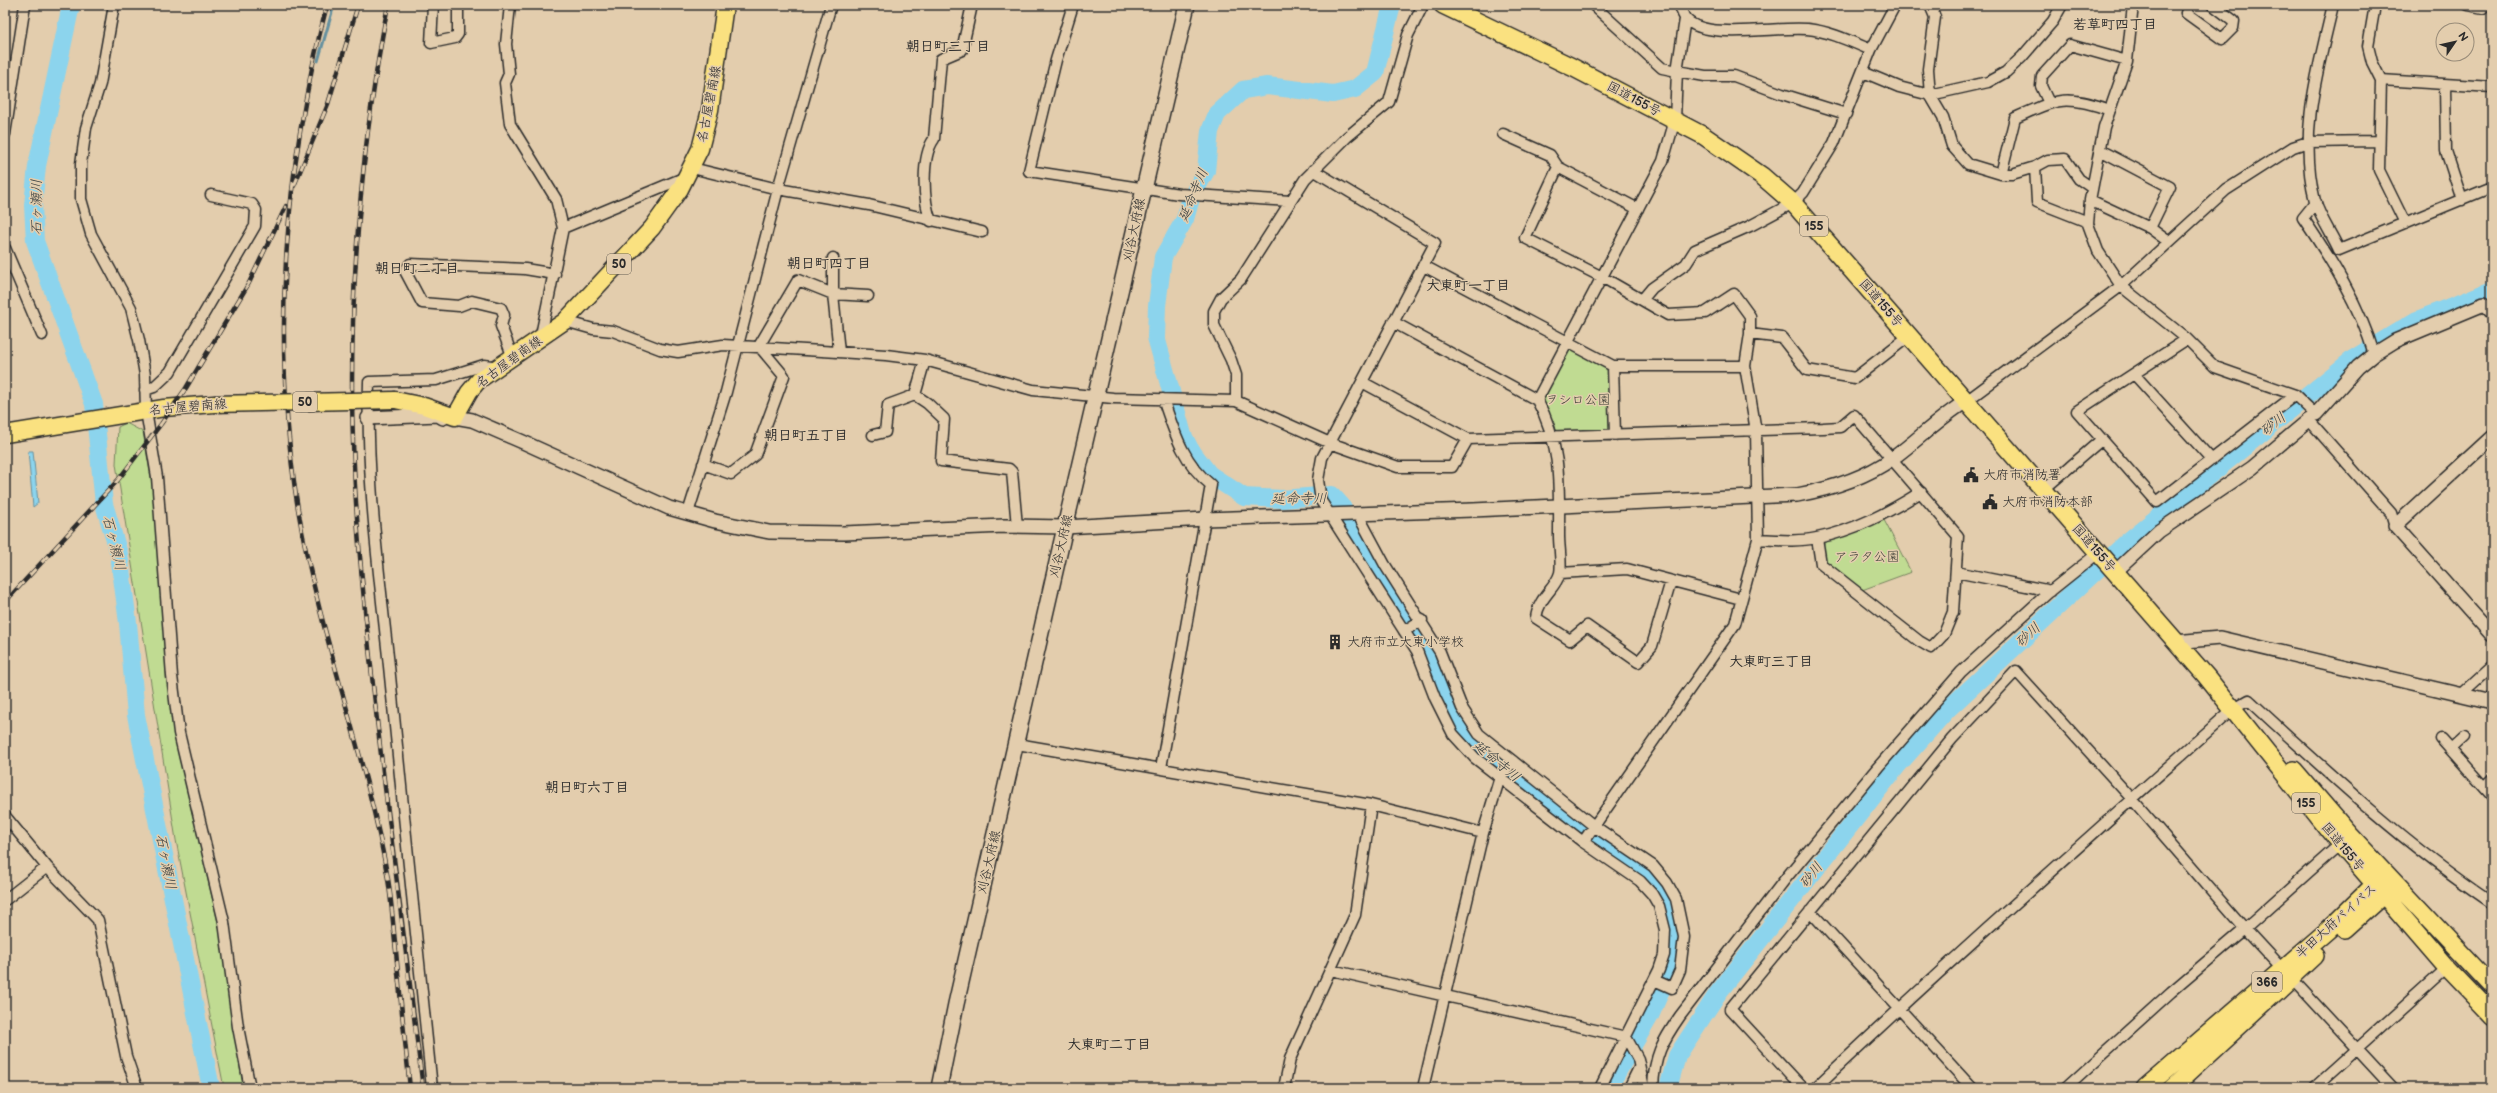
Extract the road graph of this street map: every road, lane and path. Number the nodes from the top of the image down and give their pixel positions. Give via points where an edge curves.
1 (25, 5) edge
2 (114, 5) edge
3 (433, 5) edge
4 (458, 5) edge
5 (510, 5) edge
6 (725, 5) edge
7 (831, 5) edge
8 (972, 5) edge
9 (1073, 5) edge
10 (1187, 5) edge
11 (1422, 5) edge
12 (1443, 5) edge
13 (1592, 5) edge
14 (1680, 5) edge
15 (1895, 5) edge
16 (1930, 5) edge
17 (2062, 5) edge
18 (2133, 5) edge
19 (2189, 5) edge
20 (2213, 5) edge
21 (2333, 5) edge
22 (2375, 5) edge
23 (2468, 5) edge
24 (2485, 5) edge
25 (1686, 19) junction
26 (1871, 50) junction
27 (2127, 61) junction
28 (1677, 71) junction
29 (1863, 72) junction
30 (2381, 80) junction
31 (2445, 85) junction
32 (2492, 87) edge
33 (1930, 95) junction
34 (2049, 103) junction
35 (2110, 110) junction
36 (1846, 114) junction
37 (1674, 120) junction
38 (5, 134) edge
39 (1503, 134) dead end
40 (2378, 141) junction
41 (2308, 142) junction
42 (2100, 150) junction
43 (1558, 167) junction
44 (2035, 168) junction
45 (1313, 170) junction
46 (690, 172) junction
47 (2001, 174) junction
48 (2492, 187) edge
49 (1143, 188) junction
50 (2092, 188) junction
51 (778, 189) junction
52 (210, 195) dead end
53 (2090, 200) junction
54 (2462, 200) junction
55 (1291, 201) junction
56 (2316, 202) junction
57 (1793, 203) junction
58 (1638, 209) junction
59 (931, 221) junction
60 (2088, 222) junction
61 (2405, 223) junction
62 (563, 228) junction
63 (2150, 228) junction
64 (982, 232) dead end
65 (2169, 242) junction
66 (5, 248) edge
67 (833, 258) dead end
68 (1424, 266) junction
69 (555, 274) junction
70 (1602, 277) junction
71 (2121, 286) junction
72 (832, 294) junction
73 (868, 296) dead end
74 (1642, 300) junction
75 (2489, 305) edge
76 (565, 321) junction
77 (1393, 322) junction
78 (1750, 334) junction
79 (42, 335) dead end
80 (1910, 336) junction
81 (2187, 339) junction
82 (540, 340) junction
83 (1568, 342) junction
84 (758, 346) junction
85 (736, 347) junction
86 (839, 352) junction
87 (2374, 353) junction
88 (925, 360) junction
89 (506, 362) junction
90 (1613, 366) junction
91 (1745, 366) junction
92 (2134, 374) junction
93 (1362, 382) junction
94 (145, 390) junction
95 (915, 395) junction
96 (2295, 395) junction
97 (1096, 396) junction
98 (1164, 399) junction
99 (1537, 400) junction
100 (1236, 401) junction
101 (1965, 402) junction
102 (146, 411) junction
103 (455, 416) junction
104 (2313, 416) junction
105 (368, 418) junction
106 (1756, 432) junction
107 (5, 434) edge
108 (873, 435) dead end
109 (1615, 435) junction
110 (1554, 436) junction
111 (2492, 437) edge
112 (1468, 439) junction
113 (2100, 440) junction
114 (523, 442) junction
115 (1330, 443) junction
116 (1892, 459) junction
117 (2212, 460) junction
118 (703, 464) junction
119 (2043, 490) junction
120 (1921, 492) junction
121 (1759, 498) junction
122 (1560, 506) junction
123 (688, 513) junction
124 (1357, 513) junction
125 (1328, 514) junction
126 (1205, 518) junction
127 (1017, 526) junction
128 (2395, 526) junction
129 (1065, 527) junction
130 (1817, 538) junction
131 (1758, 539) junction
132 (2099, 553) junction
133 (1956, 572) junction
134 (2114, 572) junction
135 (1560, 573) junction
136 (1671, 581) junction
137 (2051, 591) junction
138 (1741, 599) junction
139 (1422, 620) junction
140 (1405, 631) junction
141 (2492, 635) edge
142 (2175, 642) junction
143 (2492, 666) edge
144 (2462, 693) junction
145 (2492, 702) edge
146 (2233, 709) junction
147 (2464, 736) dead end
148 (2441, 739) dead end
149 (1017, 744) junction
150 (2450, 749) junction
151 (1513, 761) junction
152 (1161, 768) junction
153 (1500, 776) junction
154 (2492, 779) edge
155 (2484, 787) junction
156 (2492, 796) edge
157 (2132, 799) junction
158 (1371, 805) junction
159 (5, 816) edge
160 (1594, 827) junction
161 (1483, 833) junction
162 (1583, 842) junction
163 (2340, 844) junction
164 (47, 867) junction
165 (2383, 885) junction
166 (5, 900) edge
167 (1675, 900) junction
168 (2492, 903) edge
169 (1659, 906) junction
170 (1810, 911) junction
171 (2245, 929) junction
172 (2447, 968) junction
173 (1331, 970) junction
174 (2287, 974) junction
175 (1654, 980) junction
176 (2492, 986) edge
177 (1444, 995) junction
178 (1899, 1008) junction
179 (2492, 1015) edge
180 (1626, 1037) junction
181 (2358, 1049) junction
182 (1639, 1064) junction
183 (137, 1088) edge
184 (250, 1088) edge
185 (432, 1088) edge
186 (939, 1088) edge
187 (1284, 1088) edge
188 (1423, 1088) edge
189 (1600, 1088) edge
190 (1629, 1088) edge
191 (1644, 1088) edge
192 (1653, 1088) edge
193 (1803, 1088) edge
194 (1816, 1088) edge
195 (1972, 1088) edge
196 (2065, 1088) edge
197 (2145, 1088) edge
198 (2172, 1088) edge
199 (2314, 1088) edge
200 (2393, 1088) edge

1 - 38 street
2 - 94 street via 100,84 86,128 81,164 81,199 91,234 131,308 145,375
3 - 4 street via 431,43 455,38 458,34
5 - 62 street via 506,44 509,74 505,83 510,124 556,199
6 - 46 main road, 名古屋碧南線 / 50 via 710,110 700,148
7 - 51 street
8 - 59 street via 962,50 941,58 934,139 927,148 925,206
9 - 49 street via 1056,60 1029,171
10 - 49 main road, 刈谷大府線
11 - 45 street via 1408,35 1389,102
12 - 37 highway, 国道155号 / 155
13 - 28 street via 1662,68
14 - 25 street
15 - 26 street
16 - 33 street via 1935,17 1928,69
17 - 33 street via 2053,21 2006,72 1988,82
18 - 27 street
19 - 20 street via 2186,13 2222,39 2233,28 2234,21
21 - 41 street via 2314,84
22 - 30 street via 2368,46
23 - 24 street via 2483,8
25 - 26 street via 1696,26 1726,31 1807,29 1838,36
25 - 28 street
26 - 29 street
27 - 34 street via 2070,45 2042,76 2041,86
27 - 35 street
28 - 36 street via 1705,76 1734,76
28 - 37 street
29 - 33 street via 1899,87
29 - 36 street
30 - 31 street
30 - 40 street
31 - 32 street
31 - 54 street via 2446,151
33 - 47 street via 1957,152 1968,164
34 - 35 street via 2066,99
34 - 47 street via 2015,118
35 - 42 street
36 - 57 street via 1822,165
37 - 57 highway, 国道155号 / 155 via 1730,152
37 - 58 street via 1663,161
39 - 43 street via 1550,155
40 - 41 street
40 - 61 street via 2379,170
41 - 56 street
41 - 65 street via 2292,147 2226,190
42 - 50 street
42 - 63 street via 2170,188
43 - 58 street
43 - 70 street via 1525,238
44 - 47 street
44 - 50 street via 2048,160 2065,159 2079,179
44 - 60 street via 2037,202
45 - 55 street
45 - 68 street via 1435,243
46 - 51 street
46 - 62 street
46 - 76 main road, 名古屋碧南線 / 50 via 652,228
48 - 54 street
49 - 55 street via 1207,197
49 - 97 main road, 刈谷大府線 via 1139,217
50 - 53 street
51 - 59 street via 869,205
51 - 85 street
52 - 94 street via 252,204 256,210 256,226 170,372 154,387
53 - 60 street
53 - 63 street
54 - 61 street
55 - 100 street via 1241,279 1221,298 1214,311 1214,325 1236,375
56 - 61 street via 2340,250
56 - 87 street via 2303,218 2322,245 2365,327
57 - 74 street via 1750,226 1695,250 1686,264 1652,288
57 - 80 highway, 国道155号 / 155
58 - 70 street
59 - 64 street
60 - 71 street via 2098,251
62 - 69 street
63 - 65 street
65 - 71 street
66 - 79 street
67 - 72 street
68 - 77 street
68 - 83 street
69 - 82 street
69 - 89 street via 525,269 410,264 406,268 405,272 422,302 459,306 472,301 501,308 504,315 501,326
70 - 74 street
70 - 83 street
71 - 81 street
71 - 101 street
72 - 73 street
72 - 84 street via 798,280
72 - 86 street
74 - 78 street via 1668,315 1705,313 1734,294 1750,316
75 - 87 street via 2395,342
76 - 82 main road, 名古屋碧南線 / 50
76 - 85 street via 613,331 660,349 678,352 723,345
77 - 93 street
77 - 99 street
78 - 80 street via 1782,338 1807,370 1855,378
78 - 91 street
80 - 101 highway, 国道155号 / 155
81 - 92 street
81 - 96 street via 2215,367
82 - 89 main road, 名古屋碧南線 / 50
83 - 90 street
83 - 99 street
84 - 85 street
84 - 86 street
84 - 118 street via 784,376 755,455 731,474
85 - 118 street via 726,392
86 - 88 street
87 - 104 street
88 - 95 street
88 - 97 street via 1033,390
89 - 103 main road, 名古屋碧南線 / 50 via 480,380 469,392
89 - 105 street via 484,365 436,380 369,382
90 - 91 street
90 - 109 street
91 - 106 street
92 - 113 street via 2077,411
92 - 117 street
93 - 112 street
93 - 115 street
94 - 102 street
95 - 108 street via 888,405 885,432
95 - 127 street via 944,420 941,461 1009,469 1012,472
96 - 104 street
96 - 117 street
97 - 98 street
97 - 129 main road, 刈谷大府線
98 - 100 street
98 - 126 street via 1175,435 1191,466 1211,485
99 - 110 street
100 - 115 street
101 - 116 street via 1948,412
101 - 119 highway, 国道155号 / 155
102 - 103 main road, 名古屋碧南線 / 50, bridge via 214,404 395,400
102 - 107 main road, 名古屋碧南線 / 50
102 - 184 street via 157,477 172,676 179,733 224,922 238,1027
103 - 114 street via 472,420
104 - 128 street via 2391,513
104 - 134 street via 2252,468 2159,531
105 - 114 street via 438,415 501,439
105 - 185 street via 370,486
106 - 109 street
106 - 116 street via 1840,427 1854,415
106 - 121 street
109 - 110 street
110 - 112 street
110 - 122 street
111 - 128 street
112 - 115 street via 1452,467 1398,467
113 - 117 street via 2157,502
113 - 119 street
114 - 123 street via 669,508
115 - 125 street via 1322,458 1318,480 1321,501
116 - 120 street
116 - 121 street via 1870,472 1819,491
118 - 123 street
119 - 132 highway, 国道155号 / 155
120 - 130 street via 1883,515
120 - 133 street via 1958,536
121 - 122 street
121 - 131 street
122 - 124 street
122 - 135 street
123 - 127 street via 715,522 769,532 844,533
124 - 125 street
124 - 139 street via 1385,565
125 - 126 street
125 - 140 street
126 - 129 street
126 - 152 street
127 - 129 street
128 - 141 street
129 - 149 main road, 刈谷大府線
130 - 131 street via 1788,541
130 - 133 street via 1821,564 1931,648 1944,634 1953,612
131 - 138 street
132 - 134 highway, 国道155号 / 155
132 - 137 street
133 - 137 street
134 - 142 highway, 国道155号 / 155
135 - 136 street via 1626,569
135 - 136 street via 1538,606 1536,618 1570,640 1587,626 1638,662 1652,646
136 - 138 street
137 - 192 street via 1961,672 1786,878 1668,1034 1654,1064
138 - 160 street via 1735,624
139 - 140 street
139 - 151 street via 1440,652 1462,708 1472,724 1479,734
140 - 153 street via 1417,651 1453,734 1475,758
142 - 144 street via 2220,638
142 - 146 highway, 国道155号 / 155
143 - 144 street
144 - 145 street
146 - 157 street
146 - 163 highway, 国道155号 / 155
146 - 165 highway, 国道155号 / 155 via 2256,729
146 - 168 street via 2249,700 2301,750 2418,851
147 - 150 street
148 - 150 street
149 - 152 street
149 - 186 main road, 刈谷大府線
150 - 155 street
151 - 153 street
151 - 160 street
152 - 158 street
153 - 161 street
153 - 162 street
154 - 155 street
155 - 156 street
157 - 170 street via 2016,671 1952,739
157 - 171 street
157 - 178 street
158 - 161 street
158 - 173 street via 1356,915
159 - 164 street
160 - 162 street
160 - 167 street via 1653,866 1667,883
161 - 177 street
162 - 169 street via 1640,881
163 - 165 highway, 国道155号 / 155
163 - 171 street
164 - 166 street
164 - 183 street via 98,920 126,1056
165 - 172 highway, 国道155号 / 155
165 - 174 highway, 半田大府パイパス / 366
165 - 176 highway, 国道155号 / 155
167 - 169 street
167 - 175 street via 1684,937 1680,970 1672,988
169 - 175 street via 1663,918 1665,944 1664,955
170 - 178 street
170 - 193 street via 1730,1009
171 - 174 street
171 - 196 street
172 - 179 highway, 国道155号 / 155
172 - 181 street
173 - 177 street
173 - 187 street via 1290,1059
174 - 181 street
174 - 197 highway, 半田大府パイパス / 366
174 - 198 highway, 半田大府パイパス / 366
175 - 180 street
177 - 180 street
177 - 188 street
178 - 194 street
178 - 195 street
180 - 182 street
180 - 189 street
181 - 199 street
181 - 200 street
182 - 190 street
182 - 191 street

